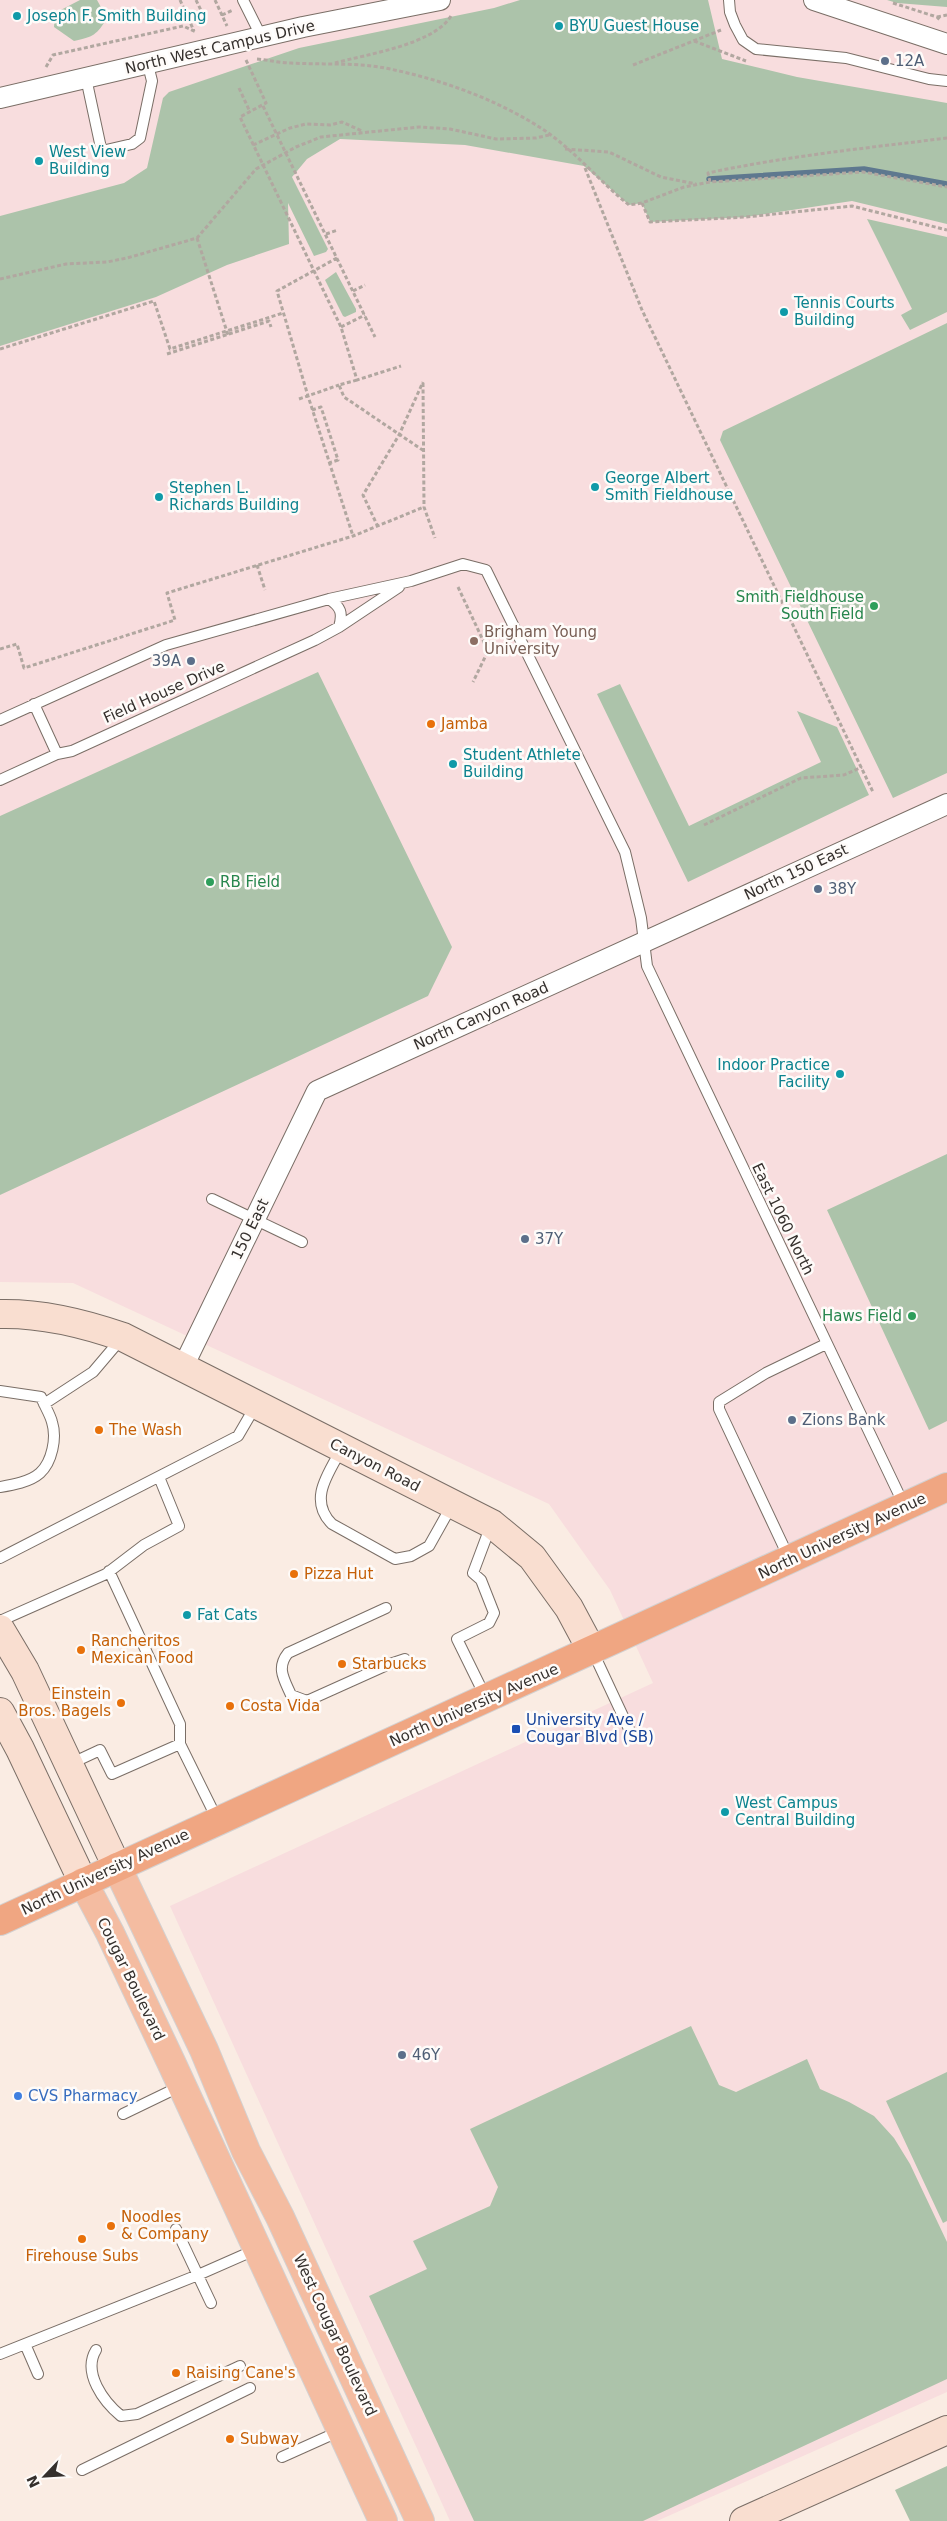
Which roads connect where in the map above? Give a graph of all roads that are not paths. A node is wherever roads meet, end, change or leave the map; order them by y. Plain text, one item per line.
1 (243, 0) edge
2 (730, 0) edge
3 (814, 0) edge
4 (447, 6) edge
5 (262, 38) junction
6 (947, 44) edge
7 (148, 65) junction
8 (86, 78) junction
9 (947, 81) edge
10 (0, 98) edge
11 (411, 581) junction
12 (329, 599) junction
13 (339, 627) junction
14 (34, 704) junction
15 (0, 720) edge
16 (57, 754) junction
17 (0, 780) edge
18 (947, 804) edge
19 (645, 940) junction
20 (317, 1091) joint
21 (212, 1199) dead end
22 (255, 1219) junction
23 (302, 1242) dead end
24 (0, 1314) edge
25 (123, 1337) junction
26 (826, 1344) junction
27 (183, 1368) junction
28 (0, 1391) edge
29 (44, 1404) junction
30 (257, 1405) junction
31 (342, 1448) junction
32 (159, 1477) junction
33 (0, 1487) edge
34 (947, 1488) edge
35 (453, 1504) junction
36 (905, 1507) junction
37 (492, 1524) junction
38 (0, 1558) edge
39 (790, 1560) junction
40 (109, 1571) junction
41 (386, 1608) dead end
42 (0, 1621) edge
43 (0, 1629) edge
44 (592, 1651) junction
45 (405, 1659) dead end
46 (486, 1699) junction
47 (0, 1712) edge
48 (629, 1729) dead end
49 (180, 1744) junction
50 (69, 1764) junction
51 (218, 1821) junction
52 (117, 1867) junction
53 (83, 1882) junction
54 (0, 1921) edge
55 (182, 2086) junction
56 (123, 2114) dead end
57 (176, 2229) dead end
58 (258, 2248) junction
59 (198, 2275) junction
60 (211, 2303) dead end
61 (25, 2344) junction
62 (96, 2350) dead end
63 (0, 2354) edge
64 (240, 2366) dead end
65 (38, 2374) dead end
66 (250, 2388) dead end
67 (341, 2430) junction
68 (947, 2430) edge
69 (282, 2457) dead end
70 (82, 2470) dead end
71 (383, 2521) edge
72 (420, 2521) edge
73 (744, 2521) edge

1 - 5 lane
2 - 9 lane
3 - 6 street
4 - 5 street, North West Campus Drive
5 - 7 street, North West Campus Drive
7 - 8 street, North West Campus Drive
7 - 8 lane
8 - 10 street, North West Campus Drive
11 - 12 lane, Field House Drive
11 - 13 lane, Field House Drive
11 - 19 lane, Field House Drive
12 - 13 lane
12 - 14 lane, Field House Drive
13 - 16 lane, Field House Drive
14 - 15 lane, Field House Drive
14 - 16 lane
16 - 17 lane, Field House Drive
18 - 19 street, North 150 East
19 - 20 street, North Canyon Road
19 - 26 lane, East 1060 North
20 - 22 street, 150 East
21 - 22 lane
22 - 23 lane
22 - 27 street, 150 East
24 - 25 main road, Canyon Road
25 - 27 main road, Canyon Road
25 - 29 lane
26 - 36 lane, East 1060 North
26 - 39 lane
27 - 30 main road, Canyon Road
28 - 29 lane
29 - 33 lane
30 - 31 main road, Canyon Road
30 - 32 lane
31 - 35 main road, Canyon Road
31 - 35 lane
32 - 38 lane
32 - 40 lane
34 - 36 highway, North University Avenue
35 - 37 main road, Canyon Road
36 - 39 highway, North University Avenue
37 - 44 main road, Canyon Road
37 - 46 lane
39 - 44 highway, North University Avenue
40 - 42 lane
40 - 49 lane
41 - 45 lane
43 - 50 main road
44 - 46 highway, North University Avenue
44 - 48 lane, Canyon Road
46 - 51 highway, North University Avenue
47 - 53 main road, Cougar Boulevard
49 - 50 lane
49 - 51 lane
50 - 52 main road
51 - 52 highway, North University Avenue
52 - 53 highway, North University Avenue
52 - 72 main road, West Cougar Boulevard
53 - 54 highway, North University Avenue
53 - 55 main road, Cougar Boulevard
55 - 56 lane
55 - 58 main road, Cougar Boulevard
57 - 59 lane
58 - 59 lane
58 - 67 main road
59 - 60 lane
59 - 61 lane
61 - 63 lane
61 - 65 lane
62 - 64 lane
66 - 70 lane
67 - 69 lane
67 - 71 main road
68 - 73 main road

